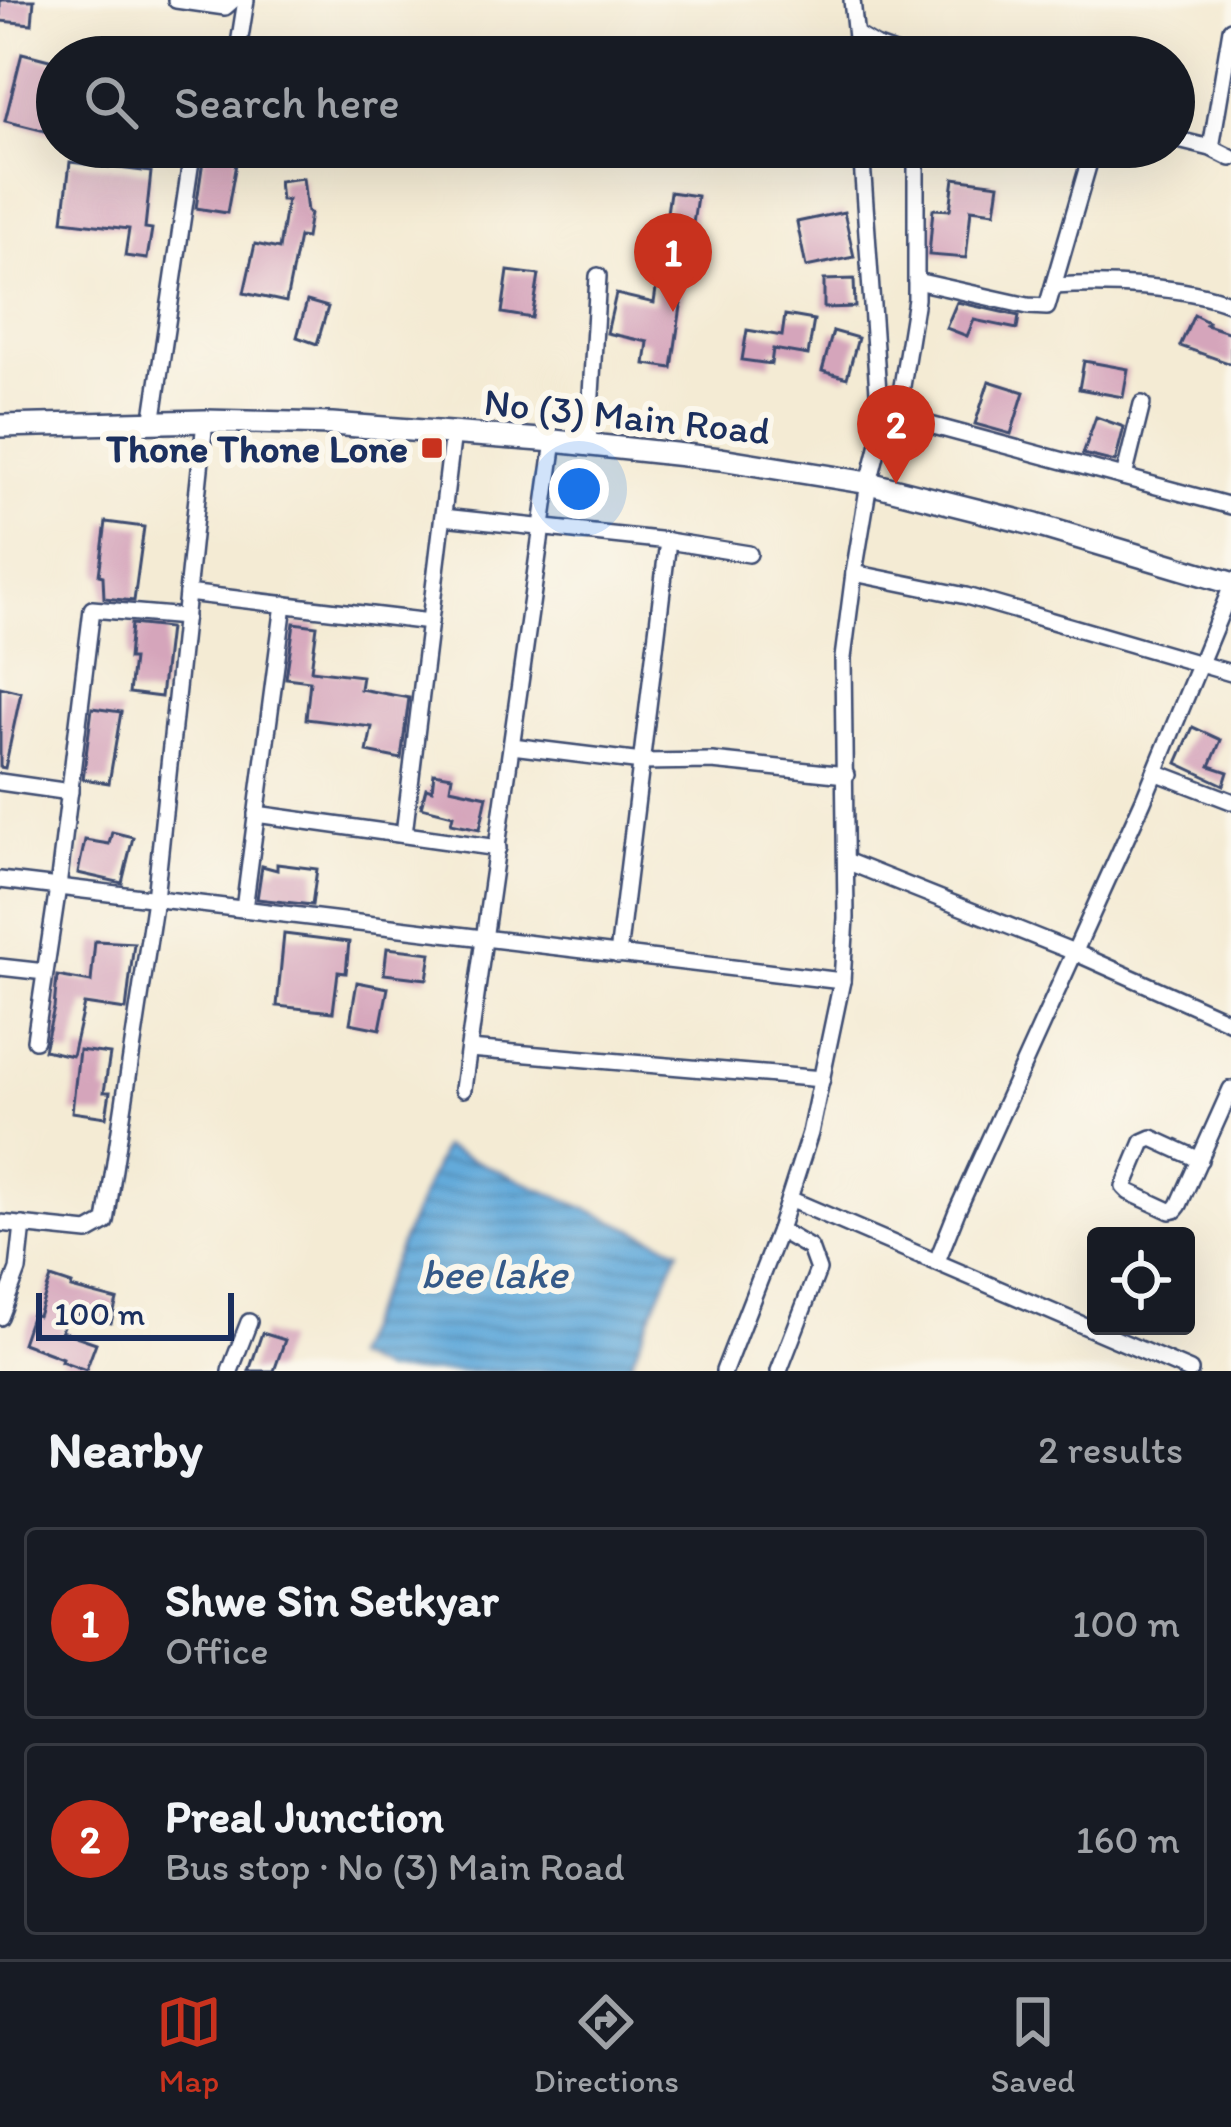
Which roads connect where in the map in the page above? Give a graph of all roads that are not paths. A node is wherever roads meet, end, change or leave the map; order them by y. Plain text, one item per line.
1 (176, 0) edge
2 (232, 0) edge
3 (246, 0) edge
4 (852, 0) edge
5 (1231, 29) edge
6 (857, 34) joint
7 (240, 36) edge
8 (860, 36) edge
9 (1195, 144) edge
10 (1211, 148) junction
11 (1231, 158) edge
12 (190, 168) edge
13 (862, 168) edge
14 (916, 168) edge
15 (1085, 168) edge
16 (598, 276) dead end
17 (916, 281) junction
18 (1054, 286) junction
19 (1231, 304) edge
20 (1142, 404) dead end
21 (893, 415) junction
22 (205, 421) junction
23 (152, 424) junction
24 (0, 426) edge
25 (453, 432) junction
26 (881, 435) junction
27 (554, 441) junction
28 (588, 445) junction
29 (1124, 477) junction
30 (869, 483) junction
31 (1231, 506) edge
32 (443, 517) junction
33 (542, 529) junction
34 (668, 541) junction
35 (749, 554) dead end
36 (854, 573) junction
37 (1231, 585) edge
38 (188, 593) junction
39 (284, 604) junction
40 (185, 617) junction
41 (430, 622) junction
42 (1200, 664) junction
43 (1231, 673) edge
44 (512, 746) junction
45 (642, 762) junction
46 (1155, 772) junction
47 (846, 775) junction
48 (0, 782) edge
49 (70, 792) junction
50 (1231, 801) edge
51 (256, 814) junction
52 (404, 834) junction
53 (498, 848) junction
54 (846, 861) junction
55 (0, 880) edge
56 (58, 887) junction
57 (154, 898) junction
58 (244, 909) junction
59 (486, 939) junction
60 (1073, 952) junction
61 (618, 955) junction
62 (0, 967) edge
63 (45, 972) junction
64 (842, 981) junction
65 (1231, 1022) edge
66 (35, 1040) dead end
67 (469, 1048) junction
68 (822, 1079) junction
69 (1231, 1089) edge
70 (463, 1090) dead end
71 (1199, 1160) junction
72 (789, 1199) junction
73 (0, 1222) edge
74 (23, 1225) junction
75 (778, 1230) junction
76 (937, 1262) junction
77 (0, 1317) edge
78 (249, 1322) dead end
79 (230, 1371) edge
80 (724, 1371) edge
81 (779, 1371) edge
82 (1190, 1371) edge

1 - 2 street
3 - 7 street
4 - 6 street
5 - 10 street
6 - 8 street
9 - 10 street
10 - 11 street
12 - 23 street
13 - 26 street
14 - 17 street
15 - 18 street
16 - 28 street
17 - 18 street
17 - 21 street
18 - 19 street
20 - 29 street
21 - 26 street
21 - 29 street
22 - 23 main road, No (3) Main Road
22 - 25 main road, No (3) Main Road
22 - 38 street
23 - 24 main road, No (3) Main Road
25 - 27 main road, No (3) Main Road
25 - 32 street
26 - 30 street
27 - 28 main road, No (3) Main Road
27 - 33 street
28 - 30 main road, No (3) Main Road
29 - 31 street
30 - 36 street
30 - 37 main road, No (3) Main Road
32 - 33 street
32 - 41 street
33 - 34 street
33 - 44 street
34 - 35 street
34 - 45 street
36 - 42 street
36 - 47 street
37 - 42 street
38 - 39 street
38 - 40 street
39 - 41 street
39 - 51 street
40 - 49 street
40 - 57 street
41 - 52 street
42 - 43 street
42 - 46 street
44 - 45 street
44 - 53 street
45 - 47 street
45 - 61 street
46 - 50 street
46 - 60 street
47 - 54 street
48 - 49 street
49 - 56 street
51 - 52 street
51 - 58 street
52 - 53 street
53 - 59 street
54 - 60 street
54 - 64 street
55 - 56 street
56 - 57 street
56 - 63 street
57 - 58 street
57 - 74 street
58 - 59 street
59 - 61 street
59 - 67 street
60 - 65 street
60 - 76 street
61 - 64 street
62 - 63 street
63 - 66 street
64 - 68 street
67 - 68 street
67 - 70 street
68 - 72 street
69 - 71 street
71 - 71 street
72 - 75 street
72 - 76 street
73 - 74 street
74 - 77 street
75 - 80 street
75 - 81 street
76 - 82 street
78 - 79 street

